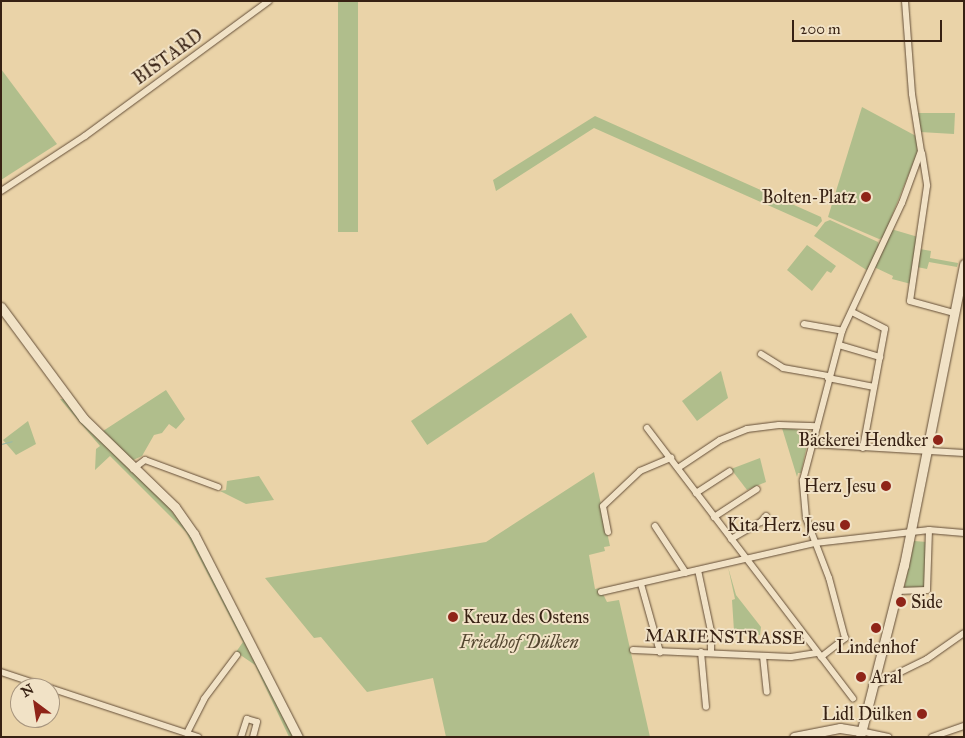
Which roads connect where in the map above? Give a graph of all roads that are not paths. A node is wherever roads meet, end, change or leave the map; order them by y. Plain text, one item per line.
1 (269, 1) edge
2 (905, 1) edge
3 (921, 151) junction
4 (1, 191) edge
5 (964, 264) edge
6 (1, 306) edge
7 (852, 312) junction
8 (954, 313) junction
9 (804, 324) dead end
10 (842, 331) junction
11 (839, 345) junction
12 (761, 354) dead end
13 (880, 357) junction
14 (829, 377) junction
15 (874, 387) junction
16 (817, 426) junction
17 (648, 428) dead end
18 (812, 444) junction
19 (863, 448) junction
20 (925, 450) junction
21 (964, 453) edge
22 (670, 458) junction
23 (678, 468) junction
24 (133, 469) junction
25 (730, 471) dead end
26 (218, 487) dead end
27 (758, 489) dead end
28 (696, 493) junction
29 (766, 516) dead end
30 (714, 518) junction
31 (655, 526) dead end
32 (929, 530) junction
33 (608, 532) dead end
34 (910, 532) junction
35 (964, 533) edge
36 (730, 538) junction
37 (815, 543) junction
38 (747, 560) junction
39 (698, 570) junction
40 (686, 573) junction
41 (641, 584) junction
42 (897, 591) junction
43 (601, 592) dead end
44 (964, 634) edge
45 (633, 650) dead end
46 (660, 652) junction
47 (701, 652) junction
48 (711, 653) junction
49 (237, 655) dead end
50 (819, 655) junction
51 (762, 656) junction
52 (1, 672) edge
53 (19, 678) edge
54 (870, 686) junction
55 (60, 692) edge
56 (767, 692) dead end
57 (853, 698) dead end
58 (706, 707) dead end
59 (964, 726) edge
60 (187, 733) junction
61 (860, 734) edge
62 (198, 737) edge
63 (241, 737) edge
64 (253, 737) edge
65 (298, 737) edge
66 (794, 737) edge
67 (888, 737) edge
68 (932, 737) edge

1 - 4 street, BISTARD
2 - 3 street
3 - 7 street
3 - 8 street
5 - 8 street
6 - 24 street
7 - 10 street
7 - 13 street
8 - 20 street
9 - 10 street
10 - 11 street
11 - 13 street
11 - 14 street
12 - 14 street
13 - 15 street
14 - 15 street
14 - 16 street
15 - 19 street
16 - 18 street
16 - 23 street
17 - 22 street
18 - 19 street
18 - 37 street
19 - 20 street
20 - 21 street
20 - 34 street
22 - 23 street
22 - 33 street
23 - 28 street
24 - 26 street
24 - 65 street
25 - 28 street
27 - 30 street
28 - 30 street
29 - 36 street
30 - 36 street
31 - 40 street
32 - 34 street
32 - 35 street
32 - 42 street
34 - 37 street
34 - 42 street
36 - 38 street
37 - 38 street
37 - 50 street
38 - 39 street
38 - 50 street
39 - 40 street
39 - 48 street
40 - 41 street
41 - 43 street
41 - 46 street
42 - 54 street
44 - 54 street
45 - 46 street, MARIENSTRASSE
46 - 47 street, MARIENSTRASSE
47 - 48 street, MARIENSTRASSE
47 - 58 street
48 - 51 street, MARIENSTRASSE
49 - 60 street
50 - 51 street, MARIENSTRASSE
50 - 57 street
51 - 56 street
52 - 53 street
54 - 61 street
55 - 60 street
59 - 68 street
60 - 62 street
61 - 66 street
61 - 67 street
63 - 64 street

